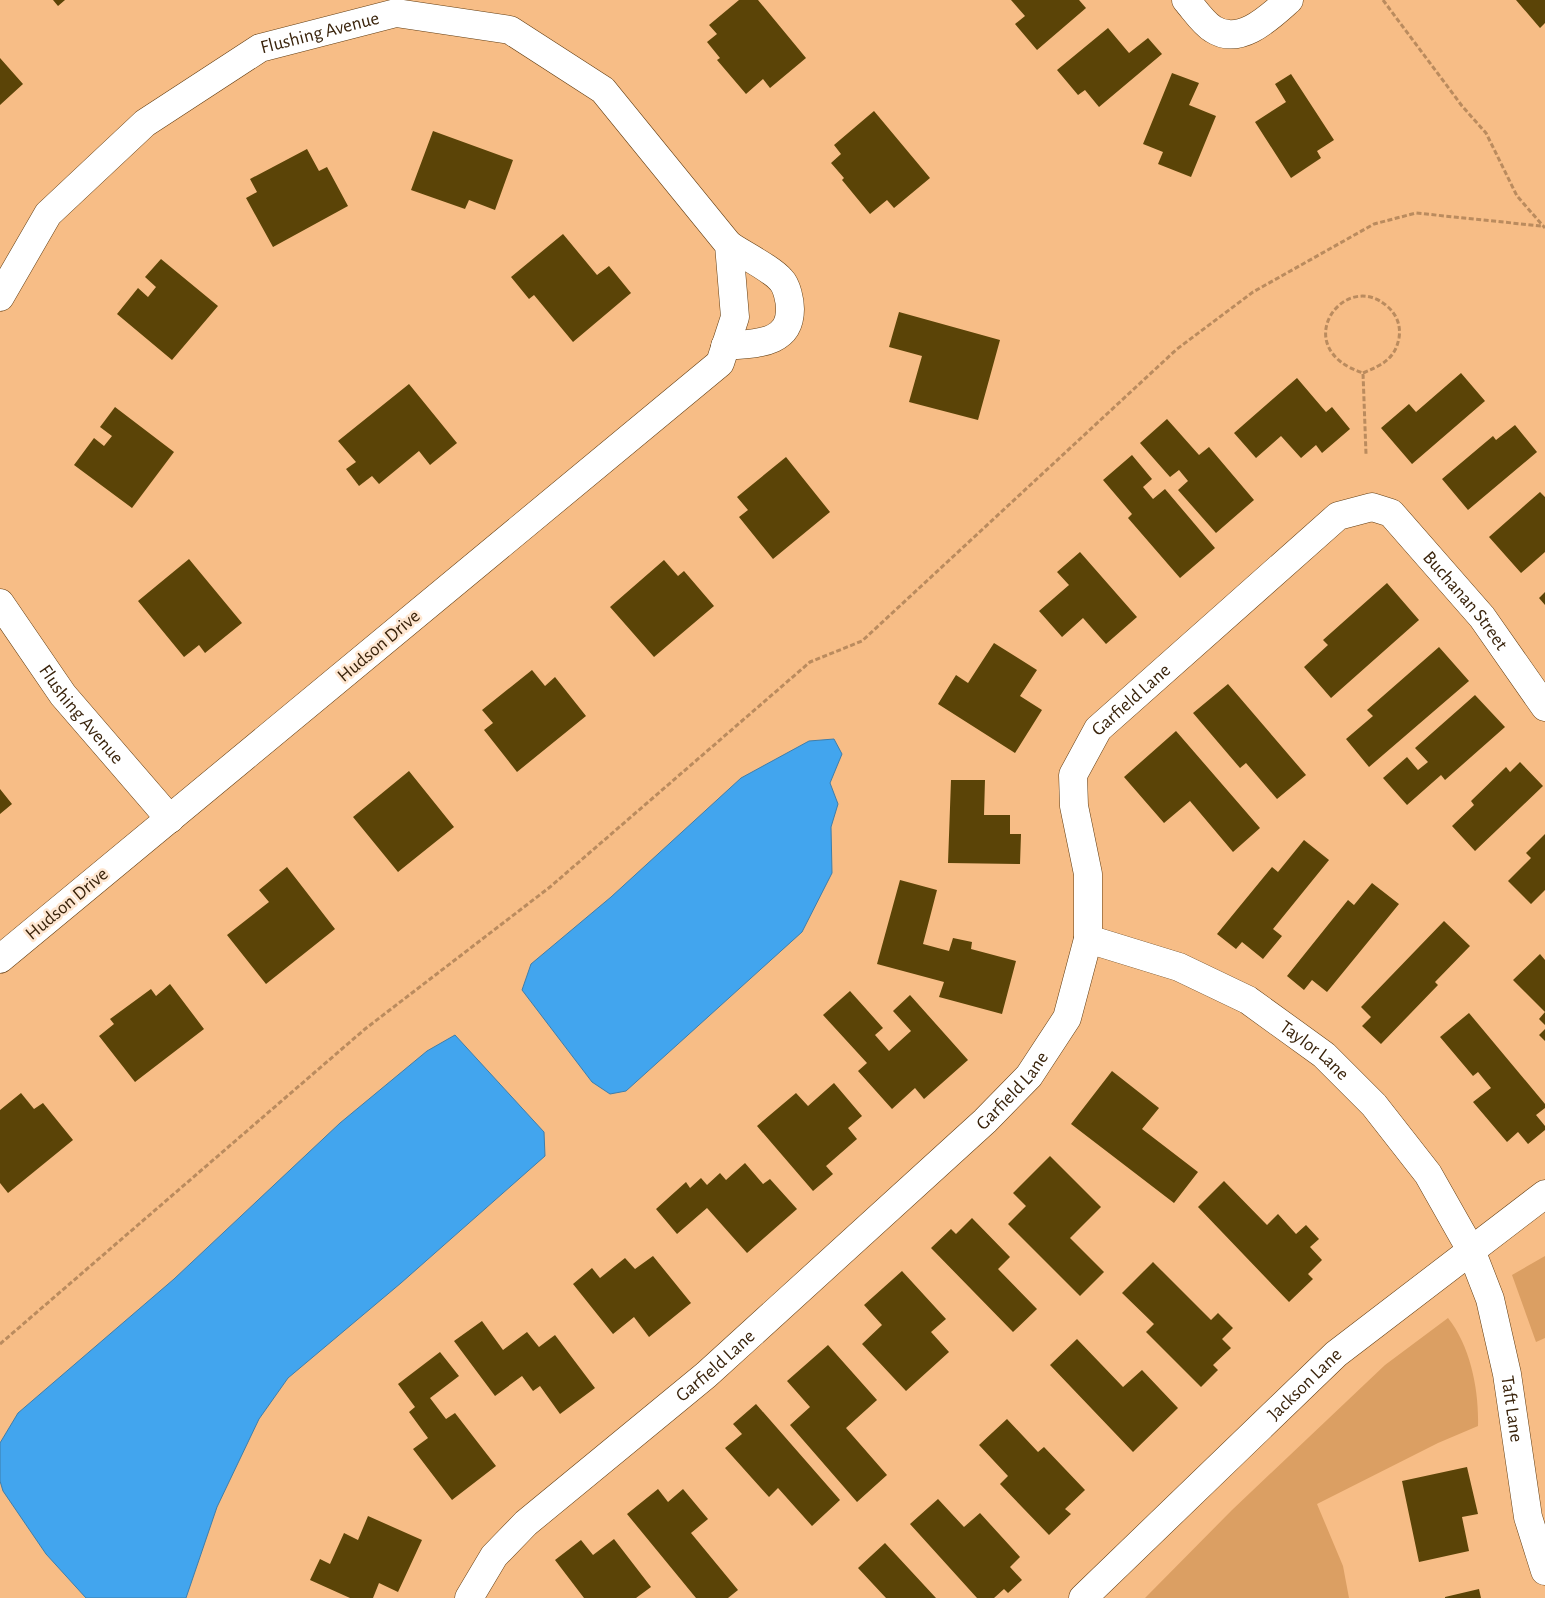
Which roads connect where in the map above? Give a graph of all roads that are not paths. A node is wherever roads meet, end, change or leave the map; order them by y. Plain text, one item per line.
1 (1186, 0) edge
2 (1289, 0) edge
3 (729, 245) junction
4 (0, 297) edge
5 (725, 346) junction
6 (1372, 507) joint
7 (0, 603) edge
8 (1545, 707) edge
9 (170, 819) junction
10 (1088, 939) junction
11 (0, 959) edge
12 (1545, 1194) edge
13 (1471, 1250) junction
14 (1545, 1571) edge
15 (469, 1598) edge
16 (1083, 1598) edge

1 - 2 street
3 - 4 street, Flushing Avenue
3 - 5 street, Hudson Drive
3 - 5 street, Flushing Avenue
5 - 9 street, Hudson Drive
6 - 8 street, Buchanan Street
6 - 10 street, Garfield Lane
7 - 9 street, Flushing Avenue
9 - 11 street, Hudson Drive
10 - 13 street, Taylor Lane
10 - 15 street, Garfield Lane
12 - 13 street, Jackson Lane
13 - 14 street, Taft Lane
13 - 16 street, Jackson Lane

